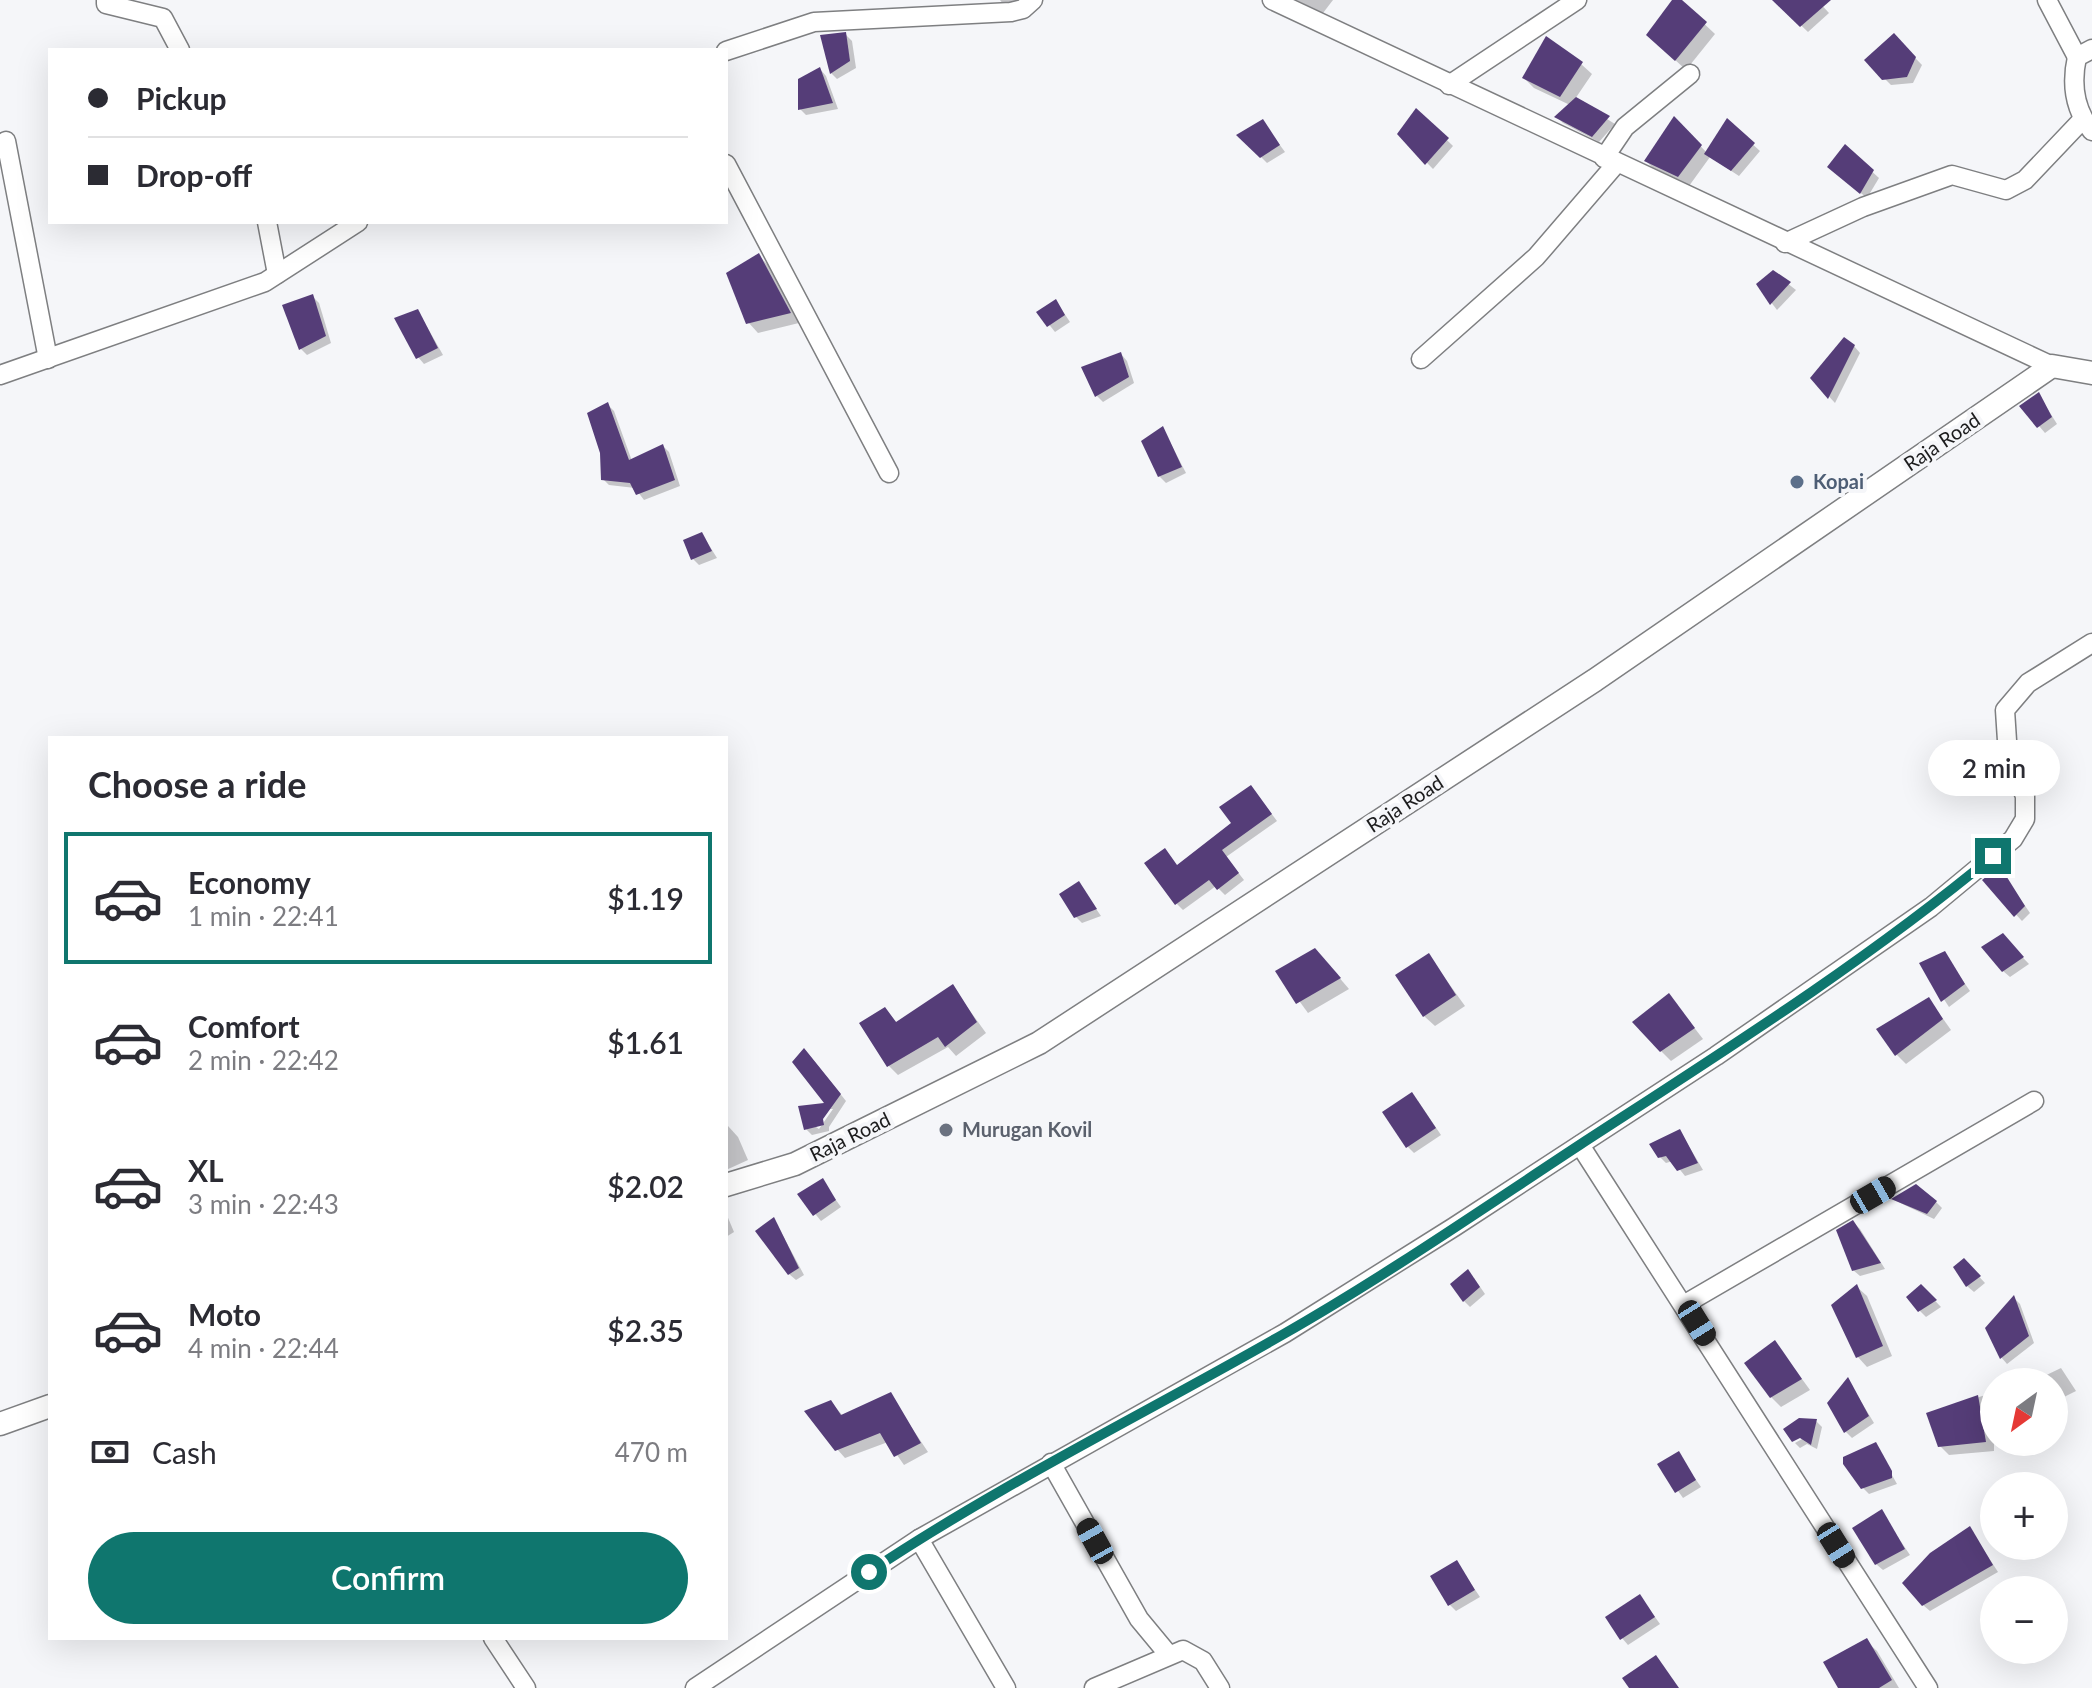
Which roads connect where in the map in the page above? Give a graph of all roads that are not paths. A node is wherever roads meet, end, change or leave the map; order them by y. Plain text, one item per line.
1 (106, 0) edge
2 (1033, 0) edge
3 (1272, 0) edge
4 (1577, 0) edge
5 (2047, 0) edge
6 (179, 48) edge
7 (728, 50) edge
8 (2084, 53) edge
9 (1690, 74) dead end
10 (1449, 85) junction
11 (2087, 125) edge
12 (6, 141) dead end
13 (1610, 161) junction
14 (728, 168) edge
15 (267, 224) edge
16 (355, 224) edge
17 (1785, 243) junction
18 (277, 274) junction
19 (48, 359) junction
20 (1421, 359) dead end
21 (2052, 366) junction
22 (2092, 373) edge
23 (0, 375) edge
24 (889, 473) dead end
25 (2092, 643) edge
26 (2034, 1101) dead end
27 (1580, 1145) junction
28 (728, 1184) edge
29 (1685, 1304) junction
30 (48, 1407) edge
31 (0, 1424) edge
32 (1051, 1463) junction
33 (919, 1539) junction
34 (494, 1640) edge
35 (1168, 1654) junction
36 (526, 1688) edge
37 (695, 1688) edge
38 (1006, 1688) edge
39 (1094, 1688) edge
40 (1220, 1688) edge
41 (1928, 1688) edge

1 - 6 street
2 - 7 street
3 - 10 street
4 - 10 street
5 - 8 street
8 - 11 street
9 - 13 street
10 - 13 street
11 - 17 street
12 - 19 street
13 - 17 street
13 - 20 street
14 - 24 street
15 - 18 street
16 - 18 street
17 - 21 street
18 - 19 street
19 - 23 street
21 - 22 street
21 - 28 street, Raja Road
25 - 27 street
26 - 29 street
27 - 29 street
27 - 32 street
29 - 41 street
30 - 31 street
32 - 33 street
32 - 35 street
33 - 37 street
33 - 38 street
34 - 36 street
35 - 39 street
35 - 40 street

